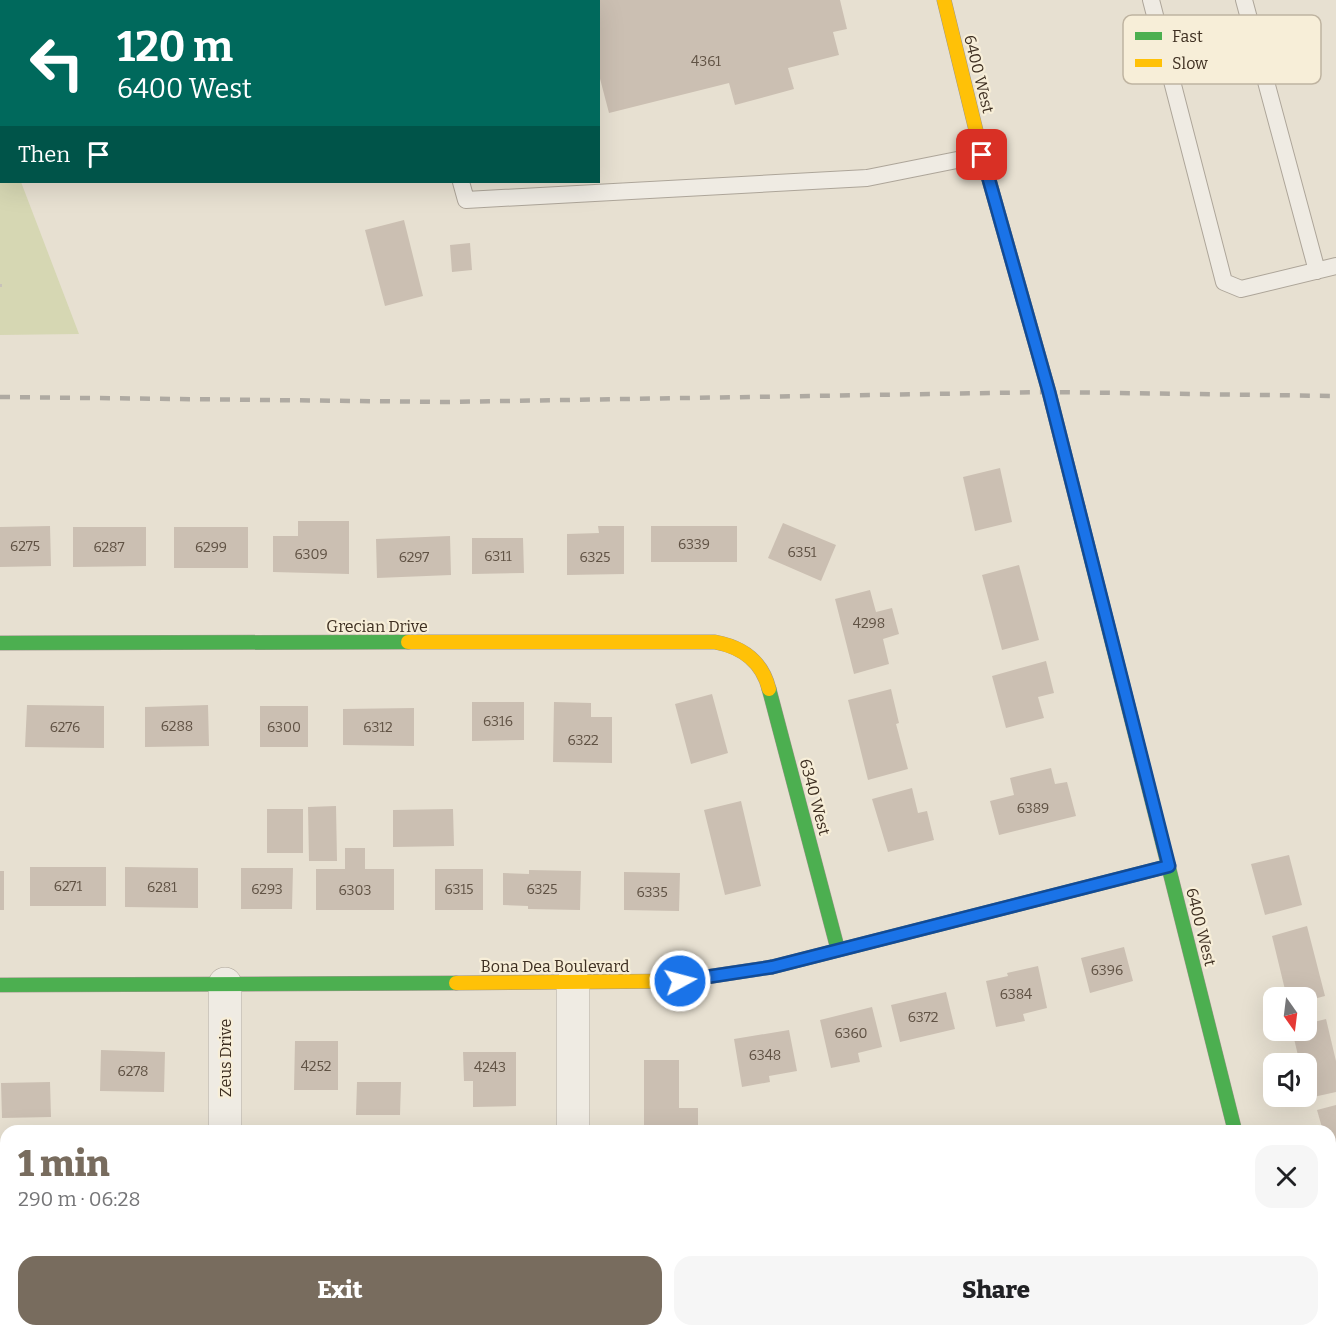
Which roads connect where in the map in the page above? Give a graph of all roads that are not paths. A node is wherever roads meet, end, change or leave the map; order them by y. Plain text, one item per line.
1 (944, 0) edge
2 (1151, 0) edge
3 (1244, 0) edge
4 (1155, 15) edge
5 (1248, 15) edge
6 (1173, 84) edge
7 (1267, 84) edge
8 (982, 155) junction
9 (461, 183) edge
10 (524, 189) edge
11 (1336, 266) edge
12 (1317, 271) junction
13 (0, 643) edge
14 (752, 656) joint
15 (1169, 866) junction
16 (837, 950) junction
17 (573, 983) junction
18 (225, 984) junction
19 (0, 985) edge
20 (225, 1125) edge
21 (573, 1125) edge
22 (1234, 1125) edge

1 - 8 street, 6400 West
2 - 4 lane
3 - 5 lane
6 - 12 lane
7 - 12 lane
8 - 10 lane
8 - 15 street, 6400 West
9 - 10 lane
11 - 12 lane
13 - 14 street, Grecian Drive
14 - 16 street, 6340 West
15 - 16 street, Bona Dea Boulevard
15 - 22 street, 6400 West
16 - 17 street, Bona Dea Boulevard
17 - 18 street, Bona Dea Boulevard
17 - 21 street
18 - 19 street, Bona Dea Boulevard
18 - 20 street, Zeus Drive

